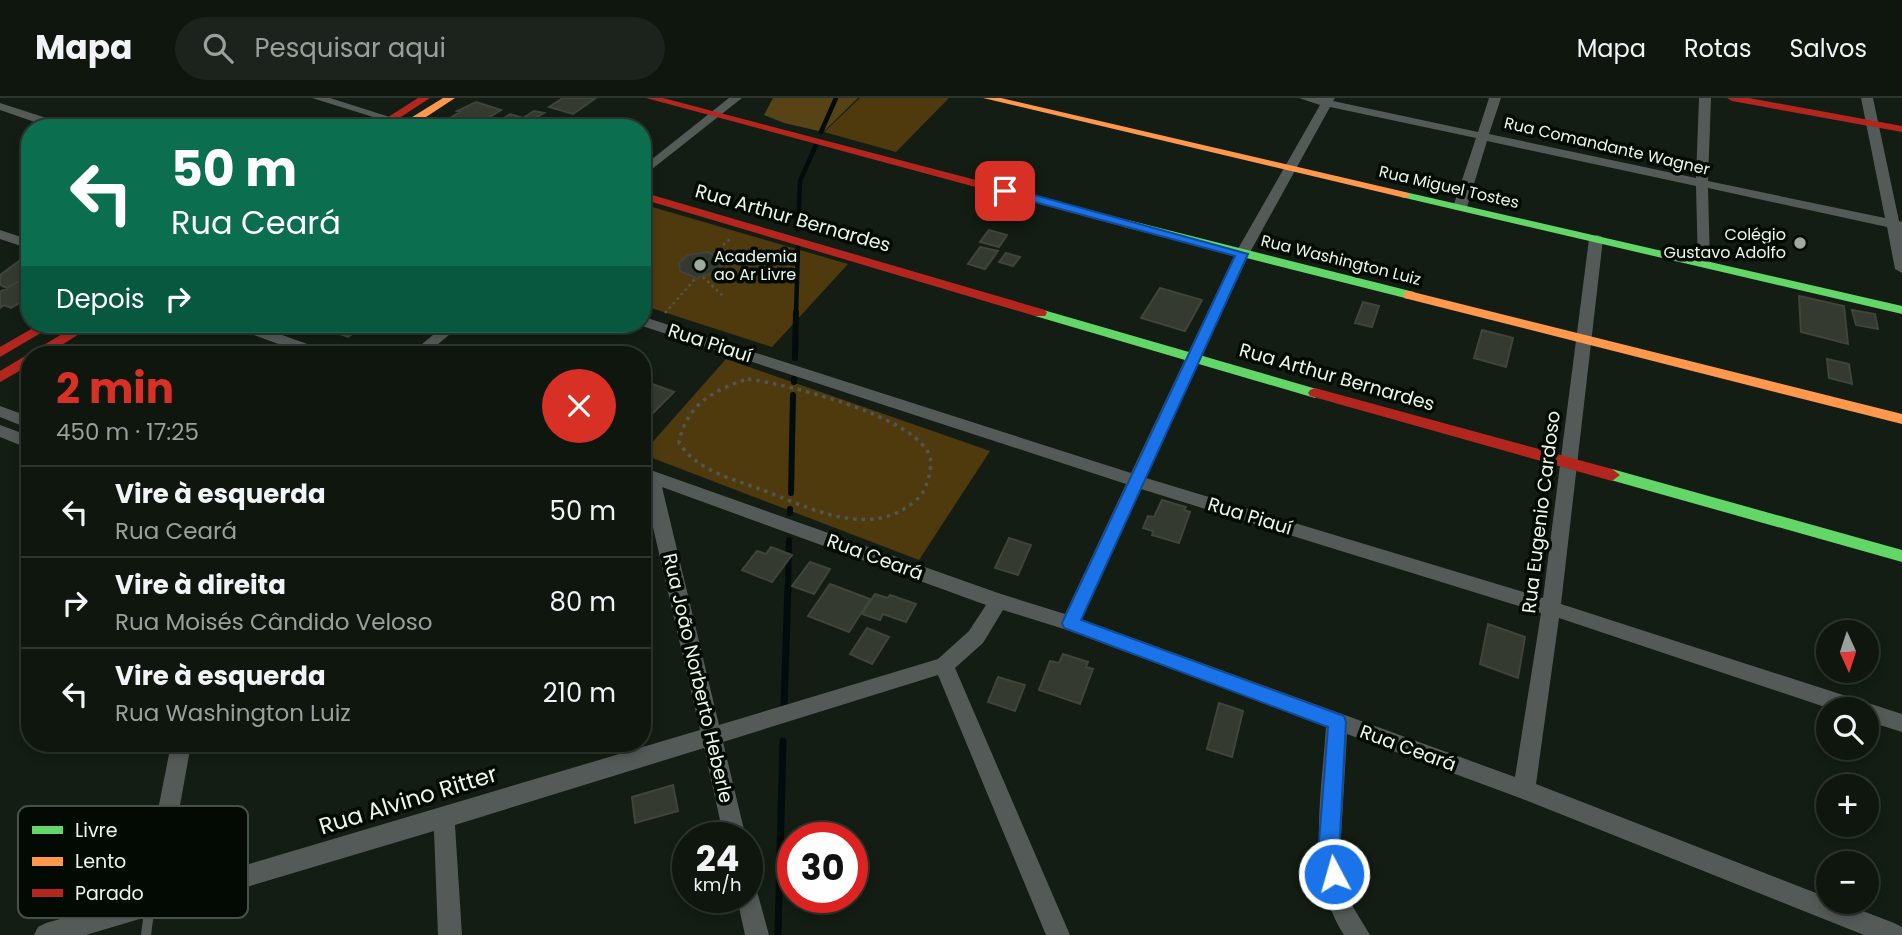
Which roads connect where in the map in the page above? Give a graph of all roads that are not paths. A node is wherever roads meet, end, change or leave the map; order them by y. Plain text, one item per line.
1 (318, 98) edge
2 (425, 98) edge
3 (450, 98) edge
4 (651, 98) edge
5 (736, 98) edge
6 (988, 98) edge
7 (1304, 98) edge
8 (1494, 98) edge
9 (1705, 98) edge
10 (1732, 98) edge
11 (1867, 98) edge
12 (1328, 100) edge
13 (1023, 102) edge
14 (0, 106) edge
15 (716, 114) junction
16 (38, 119) edge
17 (386, 119) edge
18 (410, 119) edge
19 (416, 119) edge
20 (1872, 124) junction
21 (1902, 129) edge
22 (1483, 135) junction
23 (651, 166) edge
24 (1290, 170) junction
25 (1702, 184) junction
26 (651, 198) edge
27 (1460, 207) junction
28 (1897, 225) edge
29 (0, 234) edge
30 (1596, 239) junction
31 (21, 242) edge
32 (1242, 254) junction
33 (1703, 263) junction
34 (1902, 269) edge
35 (1902, 310) edge
36 (651, 324) edge
37 (33, 333) edge
38 (73, 333) edge
39 (262, 333) edge
40 (444, 333) edge
41 (1583, 337) junction
42 (51, 346) edge
43 (297, 346) edge
44 (427, 346) edge
45 (0, 353) edge
46 (1194, 359) junction
47 (21, 364) edge
48 (0, 377) edge
49 (0, 411) edge
50 (1902, 419) edge
51 (21, 420) edge
52 (0, 431) edge
53 (21, 439) edge
54 (1567, 464) junction
55 (651, 476) edge
56 (1135, 481) junction
57 (651, 491) edge
58 (1902, 556) edge
59 (999, 601) junction
60 (1551, 608) junction
61 (1070, 623) junction
62 (944, 665) junction
63 (1822, 697) edge
64 (1879, 716) edge
65 (1337, 722) junction
66 (1902, 723) edge
67 (712, 735) junction
68 (179, 752) edge
69 (1524, 790) junction
70 (169, 806) edge
71 (444, 818) junction
72 (731, 822) edge
73 (248, 875) edge
74 (752, 913) edge
75 (102, 918) edge
76 (46, 935) edge
77 (450, 935) edge
78 (757, 935) edge
79 (1058, 935) edge
80 (1358, 935) edge
81 (1894, 935) edge

1 - 17 street
2 - 18 street
3 - 19 street
4 - 15 street, Rua Washington Luiz
5 - 15 street
6 - 13 street, Rua Miguel Tostes
7 - 12 street, Rua Comandante Wagner
8 - 22 street
9 - 25 street
10 - 20 street
11 - 20 street
12 - 22 street, Rua Comandante Wagner
12 - 24 street
13 - 24 street, Rua Miguel Tostes
14 - 16 street
15 - 23 street
15 - 32 street, Rua Washington Luiz
20 - 21 street
20 - 28 street
22 - 25 street, Rua Comandante Wagner
22 - 27 street
24 - 27 street, Rua Miguel Tostes
24 - 32 street
25 - 28 street, Rua Comandante Wagner
25 - 33 street
26 - 46 street, Rua Arthur Bernardes
27 - 30 street, Rua Miguel Tostes
28 - 34 street
29 - 31 street
30 - 33 street, Rua Miguel Tostes
30 - 41 street, Rua Eugenio Cardoso
32 - 41 street, Rua Washington Luiz
32 - 46 street
33 - 35 street, Rua Miguel Tostes
36 - 56 street, Rua Piauí
37 - 45 street
38 - 42 street
39 - 43 street
40 - 44 street
41 - 50 street, Rua Washington Luiz
41 - 54 street, Rua Eugenio Cardoso
46 - 54 street, Rua Arthur Bernardes
46 - 56 street
47 - 48 street
49 - 51 street
52 - 53 street
54 - 58 street, Rua Arthur Bernardes
54 - 60 street, Rua Eugenio Cardoso
55 - 59 street, Rua Ceará
56 - 60 street, Rua Piauí
56 - 61 street
57 - 67 street, Rua João Norberto Heberle
59 - 61 street, Rua Ceará
59 - 62 street, Rua Alvino Ritter
60 - 63 street, Rua Piauí
60 - 69 street, Rua Eugenio Cardoso
61 - 65 street, Rua Ceará
62 - 67 street, Rua Alvino Ritter
62 - 79 street
64 - 66 street
65 - 69 street, Rua Ceará
65 - 80 street
67 - 71 street, Rua Alvino Ritter
67 - 72 street, Rua João Norberto Heberle
68 - 70 street
69 - 81 street, Rua Ceará
71 - 73 street, Rua Alvino Ritter
71 - 77 street
74 - 78 street
75 - 76 street, Rua Alvino Ritter

